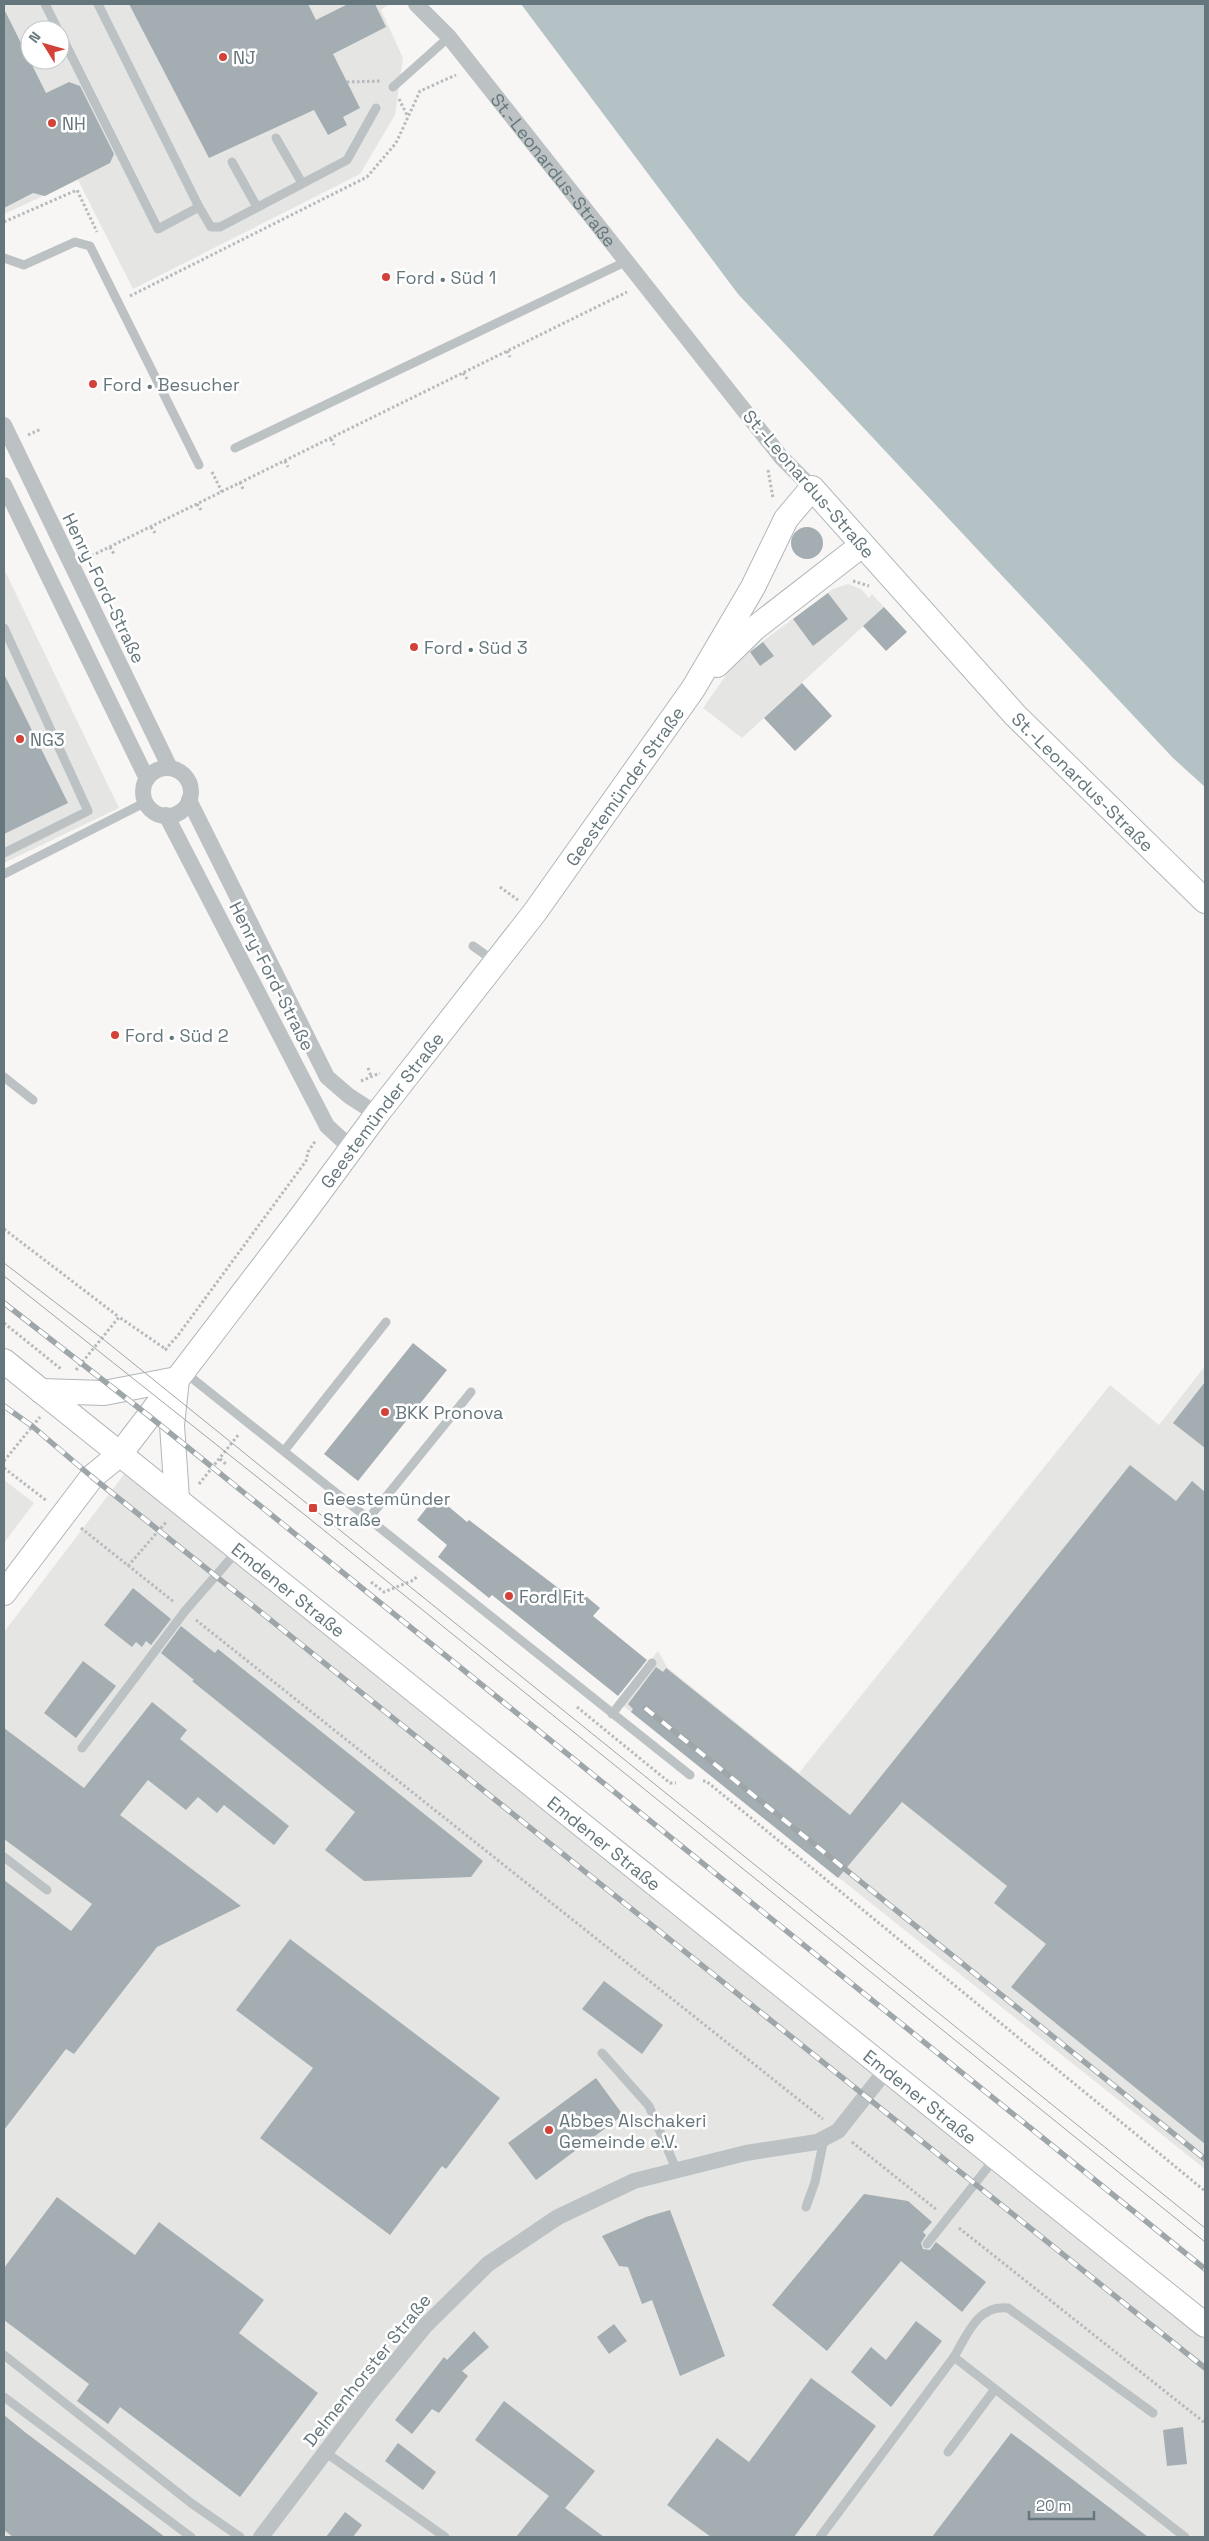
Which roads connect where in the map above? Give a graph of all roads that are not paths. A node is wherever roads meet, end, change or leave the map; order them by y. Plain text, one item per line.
1 (45, 4) edge
2 (98, 4) edge
3 (416, 4) edge
4 (431, 4) edge
5 (53, 20) edge
6 (448, 37) junction
7 (70, 54) edge
8 (393, 87) dead end
9 (376, 108) dead end
10 (276, 138) dead end
11 (232, 162) dead end
12 (302, 183) junction
13 (199, 207) junction
14 (256, 207) junction
15 (4, 258) edge
16 (625, 262) junction
17 (4, 425) edge
18 (235, 448) dead end
19 (199, 465) dead end
20 (4, 485) edge
21 (812, 488) junction
22 (862, 545) junction
23 (4, 628) edge
24 (693, 689) junction
25 (170, 768) junction
26 (148, 779) junction
27 (189, 800) junction
28 (146, 802) junction
29 (166, 815) junction
30 (4, 853) edge
31 (4, 874) edge
32 (1205, 900) edge
33 (473, 946) dead end
34 (497, 963) junction
35 (4, 1077) edge
36 (33, 1100) dead end
37 (377, 1114) junction
38 (352, 1149) junction
39 (386, 1322) dead end
40 (4, 1361) edge
41 (180, 1375) junction
42 (41, 1391) junction
43 (470, 1392) dead end
44 (284, 1451) junction
45 (120, 1454) junction
46 (177, 1499) junction
47 (368, 1519) junction
48 (239, 1549) junction
49 (4, 1593) edge
50 (652, 1663) dead end
51 (612, 1714) junction
52 (82, 1748) dead end
53 (690, 1775) dead end
54 (4, 1857) edge
55 (47, 1890) dead end
56 (602, 2053) dead end
57 (888, 2069) junction
58 (831, 2135) junction
59 (996, 2157) junction
60 (677, 2170) junction
61 (806, 2207) dead end
62 (927, 2244) dead end
63 (1205, 2325) edge
64 (4, 2355) edge
65 (954, 2356) junction
66 (995, 2389) junction
67 (4, 2397) edge
68 (1153, 2413) dead end
69 (325, 2452) junction
70 (948, 2452) dead end
71 (191, 2537) edge
72 (240, 2537) edge
73 (261, 2537) edge
74 (445, 2537) edge
75 (820, 2537) edge
76 (1185, 2537) edge

1 - 5 lane
2 - 13 lane
3 - 6 street, St.-Leonardus-Straße
4 - 6 street, St.-Leonardus-Straße
6 - 8 lane
6 - 16 street, St.-Leonardus-Straße
7 - 13 lane
9 - 12 lane
10 - 12 lane
11 - 14 lane
12 - 14 lane
13 - 14 lane
15 - 19 lane
16 - 18 lane
16 - 21 street, St.-Leonardus-Straße
17 - 25 street, Henry-Ford-Straße
20 - 26 street
21 - 22 street, St.-Leonardus-Straße
21 - 24 street, Geestemünder Straße
22 - 24 street, Geestemünder Straße
22 - 32 street, St.-Leonardus-Straße
23 - 30 lane
24 - 34 street, Geestemünder Straße
25 - 26 street
25 - 27 street, Henry-Ford-Straße
26 - 28 street
27 - 29 street
27 - 37 street, Henry-Ford-Straße
28 - 29 street, Henry-Ford-Straße
28 - 31 lane
29 - 38 street, Henry-Ford-Straße
33 - 34 lane
34 - 37 street, Geestemünder Straße
35 - 36 lane
37 - 38 street, Geestemünder Straße
38 - 41 street, Geestemünder Straße
39 - 44 lane
40 - 42 street, Emdener Straße
41 - 42 street
41 - 44 lane
41 - 45 street, Geestemünder Straße
41 - 46 street
42 - 45 street, Emdener Straße
43 - 47 lane
44 - 47 lane
45 - 46 street, Emdener Straße
45 - 49 street, Geestemünder Straße
46 - 48 street, Emdener Straße
47 - 51 lane
48 - 52 lane
48 - 57 street, Emdener Straße
50 - 51 lane
51 - 53 lane
54 - 55 lane
56 - 60 lane
57 - 58 street
57 - 59 street, Emdener Straße
58 - 60 street, Delmenhorster Straße
58 - 61 lane
59 - 62 lane
59 - 63 street, Emdener Straße
60 - 69 street, Delmenhorster Straße
64 - 72 lane
65 - 66 lane
65 - 68 lane
65 - 75 lane
66 - 70 lane
66 - 76 lane
67 - 71 lane
69 - 73 street, Delmenhorster Straße
69 - 74 lane

